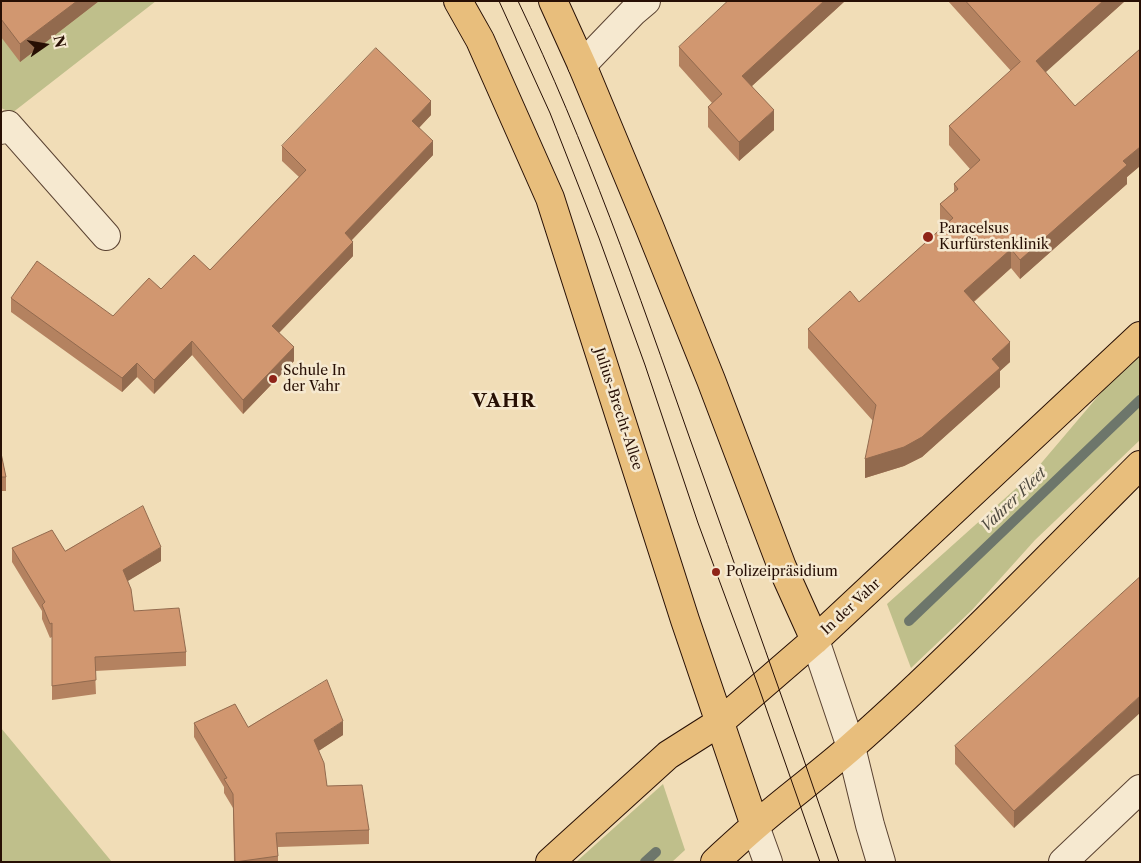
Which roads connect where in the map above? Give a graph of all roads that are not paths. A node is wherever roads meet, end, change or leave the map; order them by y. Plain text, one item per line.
1 (458, 1) edge
2 (553, 1) edge
3 (646, 1) edge
4 (582, 64) junction
5 (1, 130) edge
6 (106, 236) dead end
7 (1140, 336) edge
8 (1140, 465) edge
9 (815, 640) junction
10 (720, 722) junction
11 (851, 747) junction
12 (1140, 789) edge
13 (755, 826) junction
14 (550, 862) edge
15 (715, 862) edge
16 (768, 862) edge
17 (881, 862) edge
18 (1064, 862) edge

1 - 10 main road, Julius-Brecht-Allee
2 - 4 main road
3 - 4 street
4 - 9 main road
5 - 6 street
7 - 9 main road, In der Vahr
8 - 11 main road
9 - 10 main road, In der Vahr
9 - 11 street
10 - 13 main road, Julius-Brecht-Allee
10 - 14 main road, In der Vahr
11 - 13 main road
11 - 17 street
12 - 18 street
13 - 15 main road
13 - 16 street

